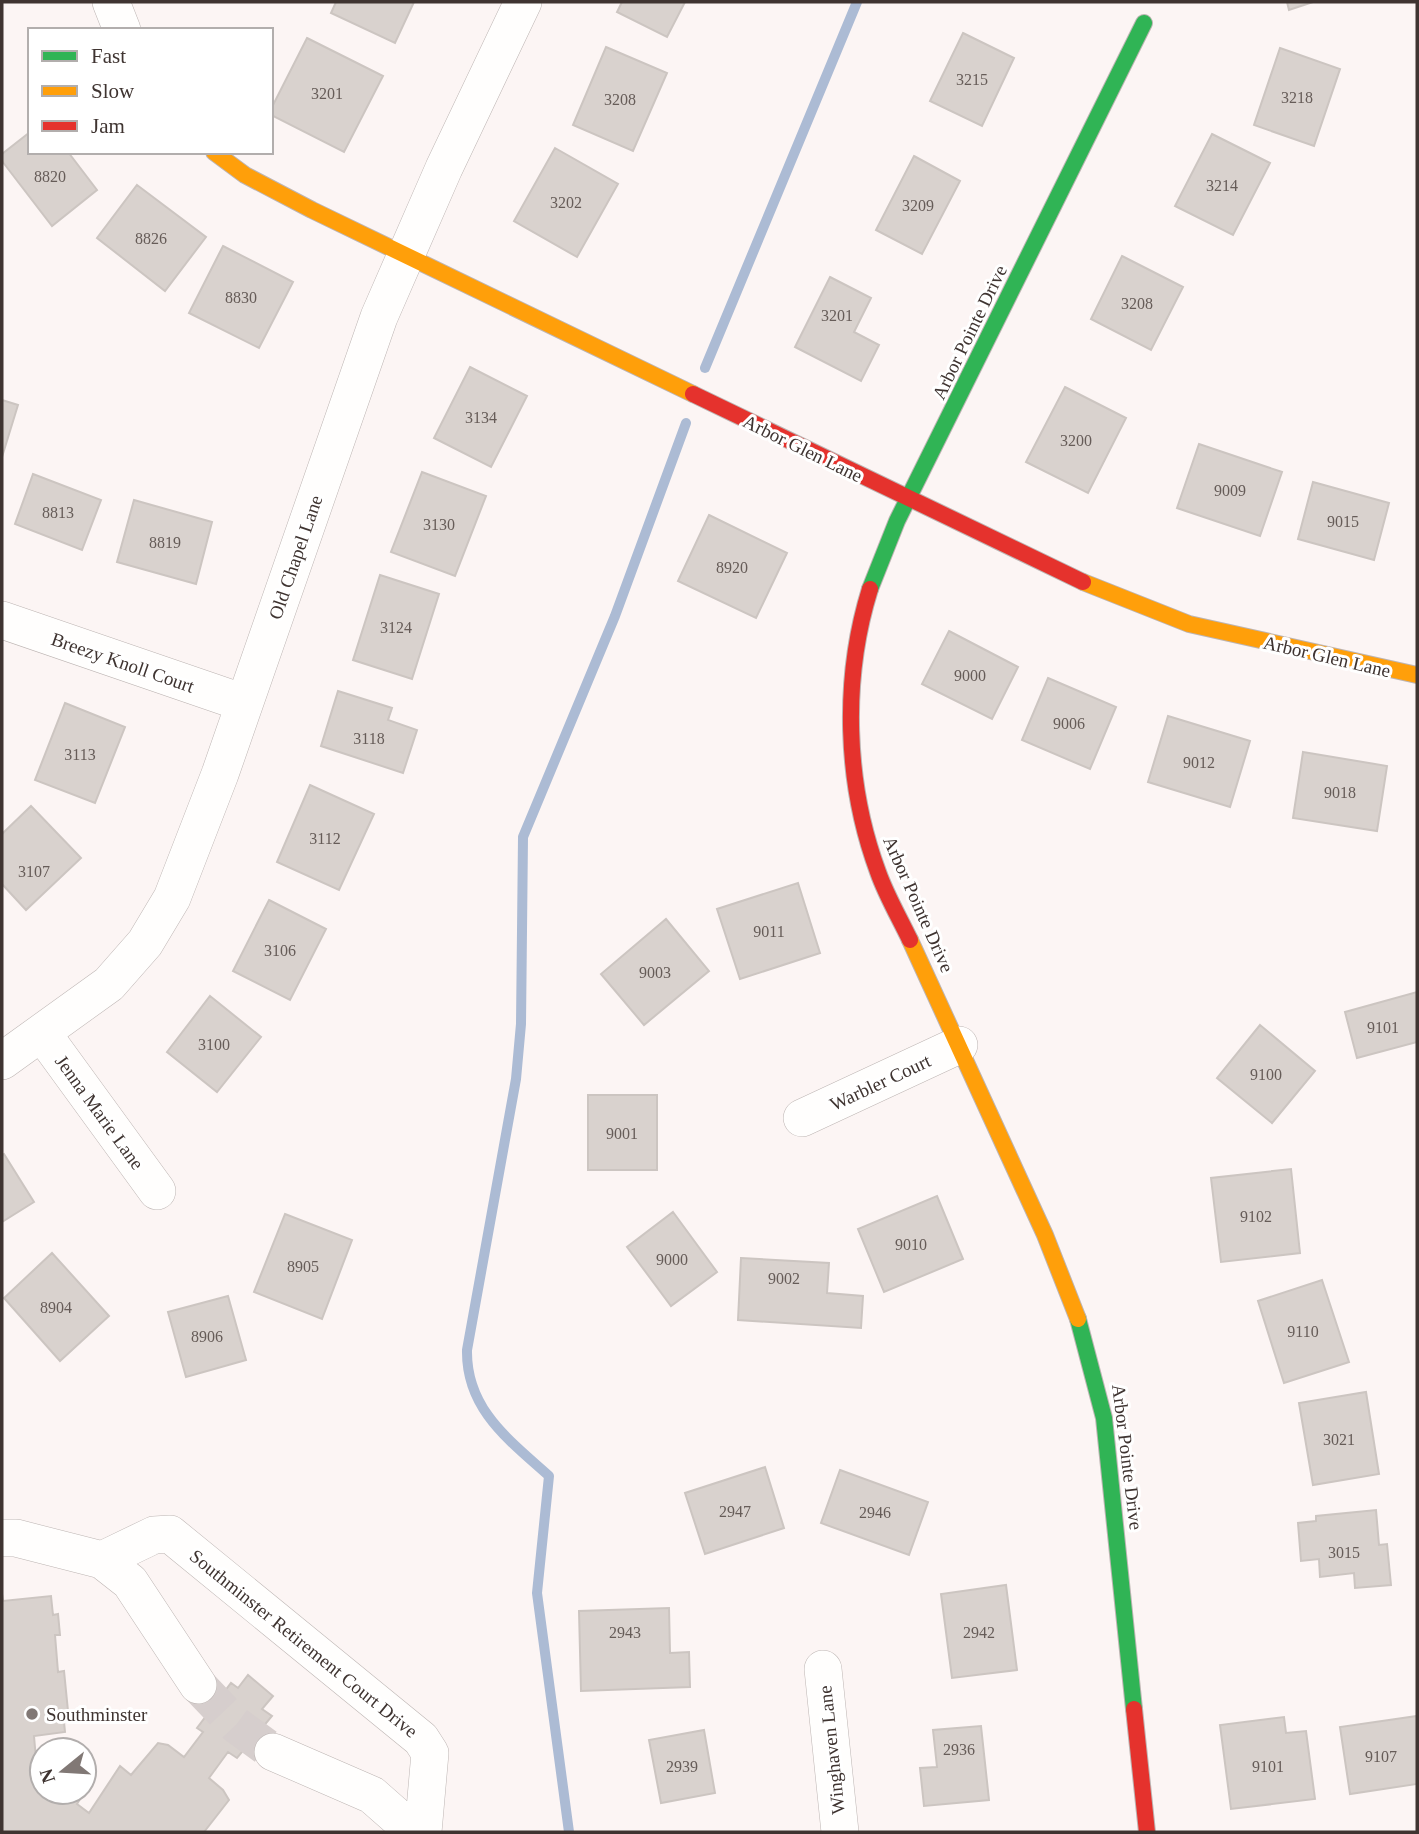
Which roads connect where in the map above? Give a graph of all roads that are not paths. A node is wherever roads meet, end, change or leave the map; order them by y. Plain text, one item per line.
1 (111, 2) edge
2 (523, 2) edge
3 (1144, 23) dead end
4 (121, 28) edge
5 (217, 154) edge
6 (406, 256) junction
7 (909, 499) junction
8 (2, 620) edge
9 (1417, 675) edge
10 (244, 703) junction
11 (42, 1033) junction
12 (959, 1045) junction
13 (2, 1061) edge
14 (802, 1118) dead end
15 (157, 1191) dead end
16 (2, 1538) edge
17 (102, 1560) junction
18 (822, 1669) dead end
19 (198, 1685) tunnel mouth
20 (273, 1752) tunnel mouth
21 (414, 1832) edge
22 (423, 1832) edge
23 (840, 1832) edge
24 (1146, 1832) edge

1 - 4 street
2 - 6 street, Old Chapel Lane
3 - 7 street, Arbor Pointe Drive
5 - 6 street, Arbor Glen Lane
6 - 7 street, Arbor Glen Lane
6 - 10 street, Old Chapel Lane
7 - 9 street, Arbor Glen Lane
7 - 12 street, Arbor Pointe Drive
8 - 10 street, Breezy Knoll Court
10 - 11 street, Old Chapel Lane
11 - 13 street, Old Chapel Lane
11 - 15 street, Jenna Marie Lane
12 - 14 street, Warbler Court
12 - 24 street, Arbor Pointe Drive
16 - 17 street
17 - 19 street
17 - 22 street, Southminster Retirement Court Drive
18 - 23 street, Winghaven Lane
20 - 21 street

